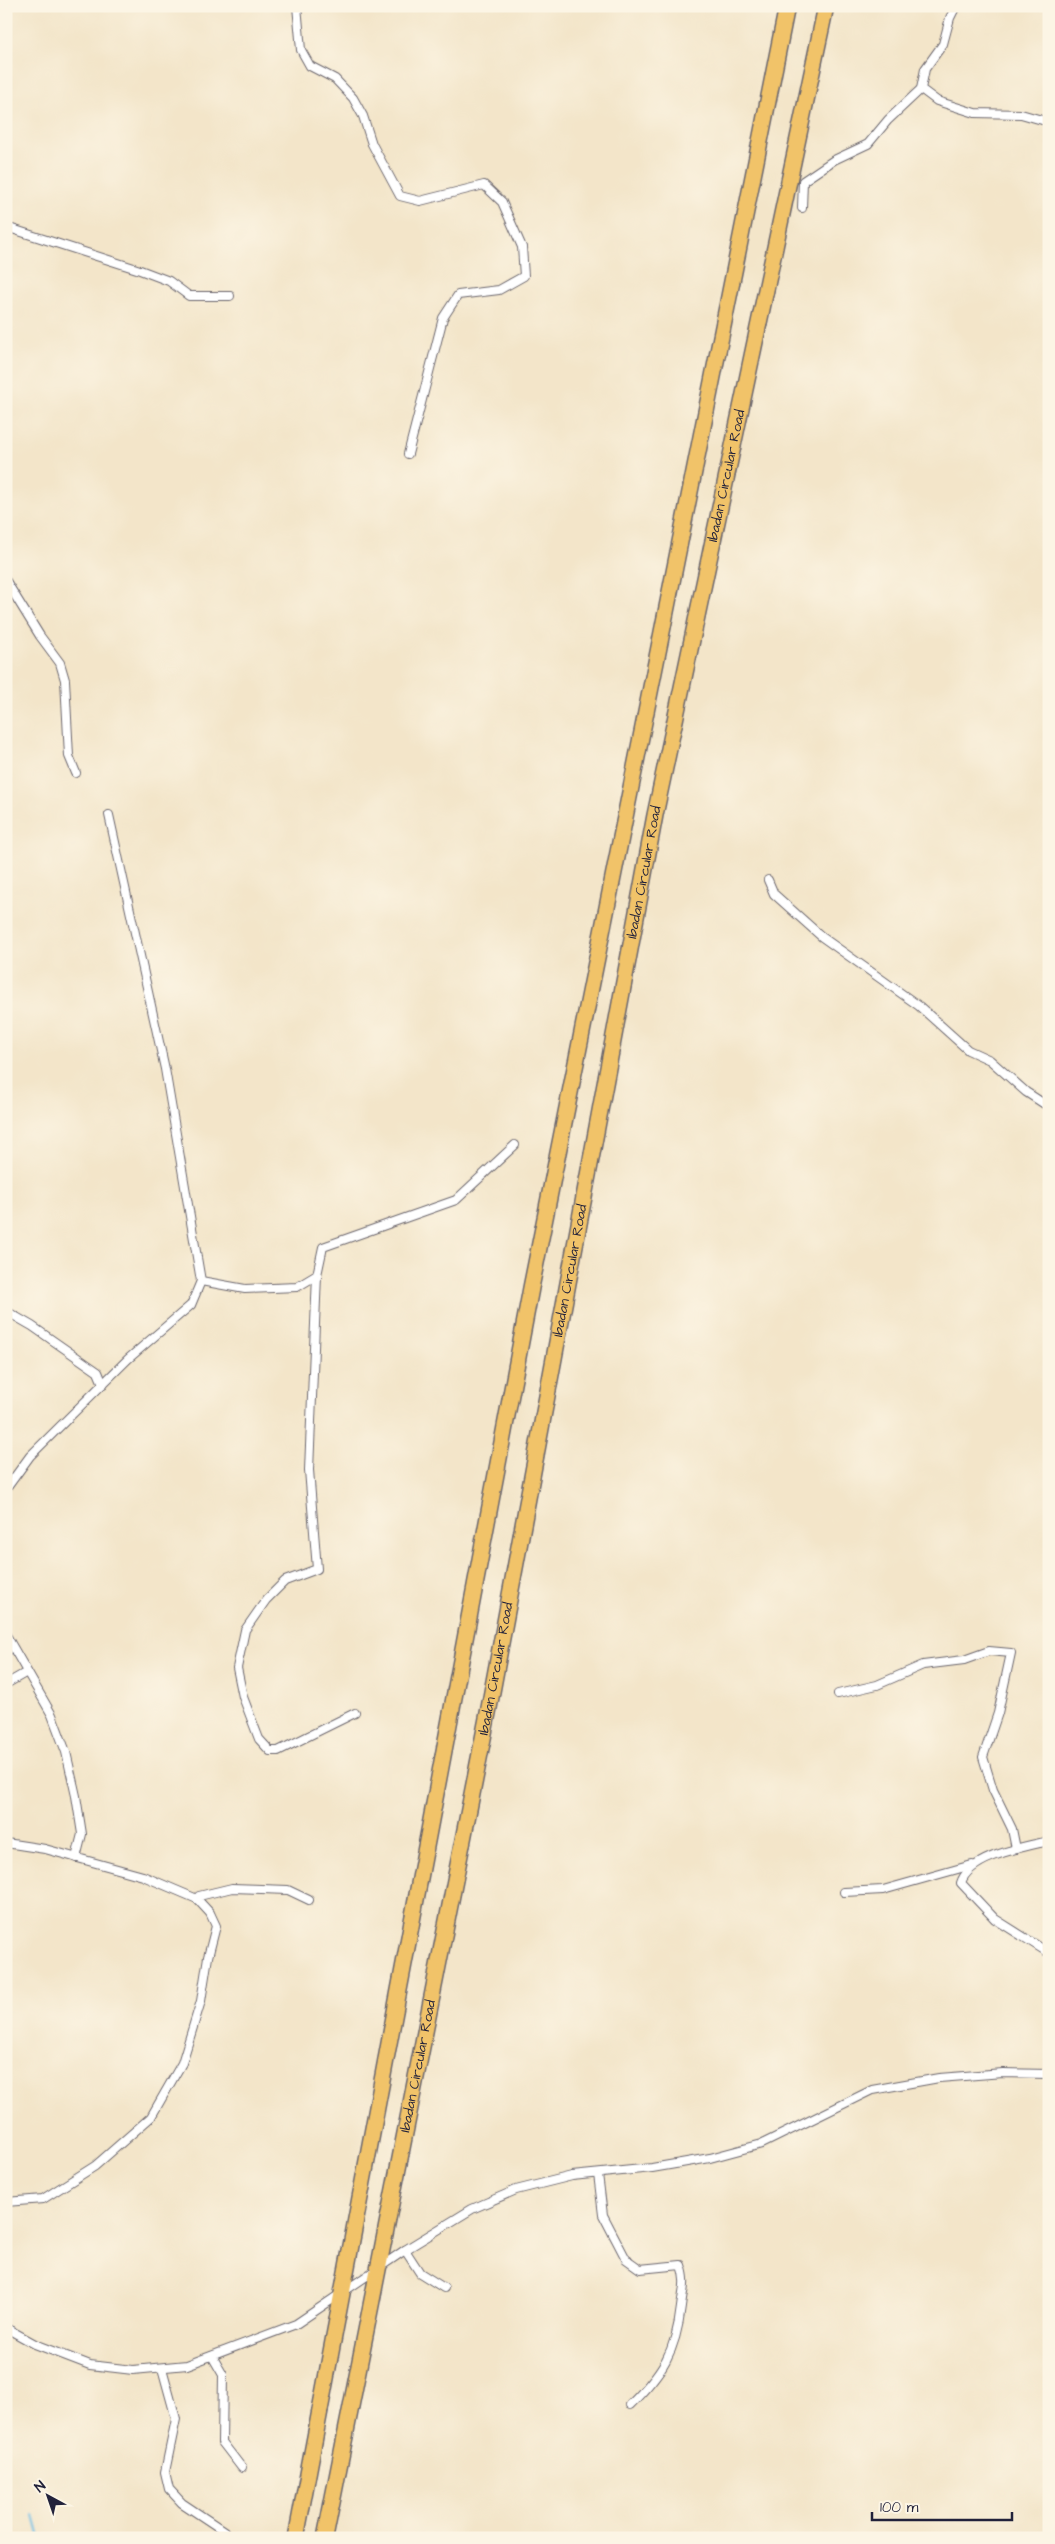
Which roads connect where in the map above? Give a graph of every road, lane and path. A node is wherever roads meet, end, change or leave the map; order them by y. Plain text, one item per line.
1 (298, 6) edge
2 (787, 6) edge
3 (826, 6) edge
4 (956, 6) edge
5 (921, 89) junction
6 (1049, 122) edge
7 (802, 208) dead end
8 (6, 227) edge
9 (230, 296) dead end
10 (408, 454) dead end
11 (6, 581) edge
12 (76, 773) dead end
13 (109, 815) dead end
14 (768, 880) dead end
15 (1049, 1106) edge
16 (515, 1145) dead end
17 (317, 1275) junction
18 (201, 1281) junction
19 (6, 1311) edge
20 (103, 1384) junction
21 (6, 1489) edge
22 (6, 1636) edge
23 (27, 1672) junction
24 (6, 1684) edge
25 (838, 1694) dead end
26 (355, 1713) dead end
27 (1049, 1841) edge
28 (6, 1843) edge
29 (1016, 1849) junction
30 (76, 1858) junction
31 (974, 1864) junction
32 (844, 1892) dead end
33 (197, 1899) junction
34 (309, 1900) dead end
35 (1049, 1953) edge
36 (1049, 2074) edge
37 (598, 2174) junction
38 (6, 2202) edge
39 (405, 2250) junction
40 (444, 2288) dead end
41 (6, 2328) edge
42 (212, 2356) junction
43 (162, 2368) junction
44 (630, 2405) dead end
45 (242, 2468) dead end
46 (228, 2538) edge
47 (296, 2538) edge
48 (325, 2538) edge

1 - 10 street
2 - 47 highway
3 - 48 highway, Ibadan Circular Road
4 - 5 street
5 - 6 street
5 - 7 street
8 - 9 street
11 - 12 street
13 - 18 street
14 - 15 street
16 - 17 street
17 - 18 street
17 - 26 street
18 - 20 street
19 - 20 street
20 - 21 street
22 - 23 street
23 - 24 street
23 - 30 street
25 - 29 street
27 - 29 street
28 - 30 street
29 - 31 street
30 - 33 street
31 - 32 street
31 - 35 street
33 - 34 street
33 - 38 street
36 - 37 street
37 - 39 street
37 - 44 street
39 - 40 street
39 - 42 street
41 - 43 street
42 - 43 street
42 - 45 street
43 - 46 street

